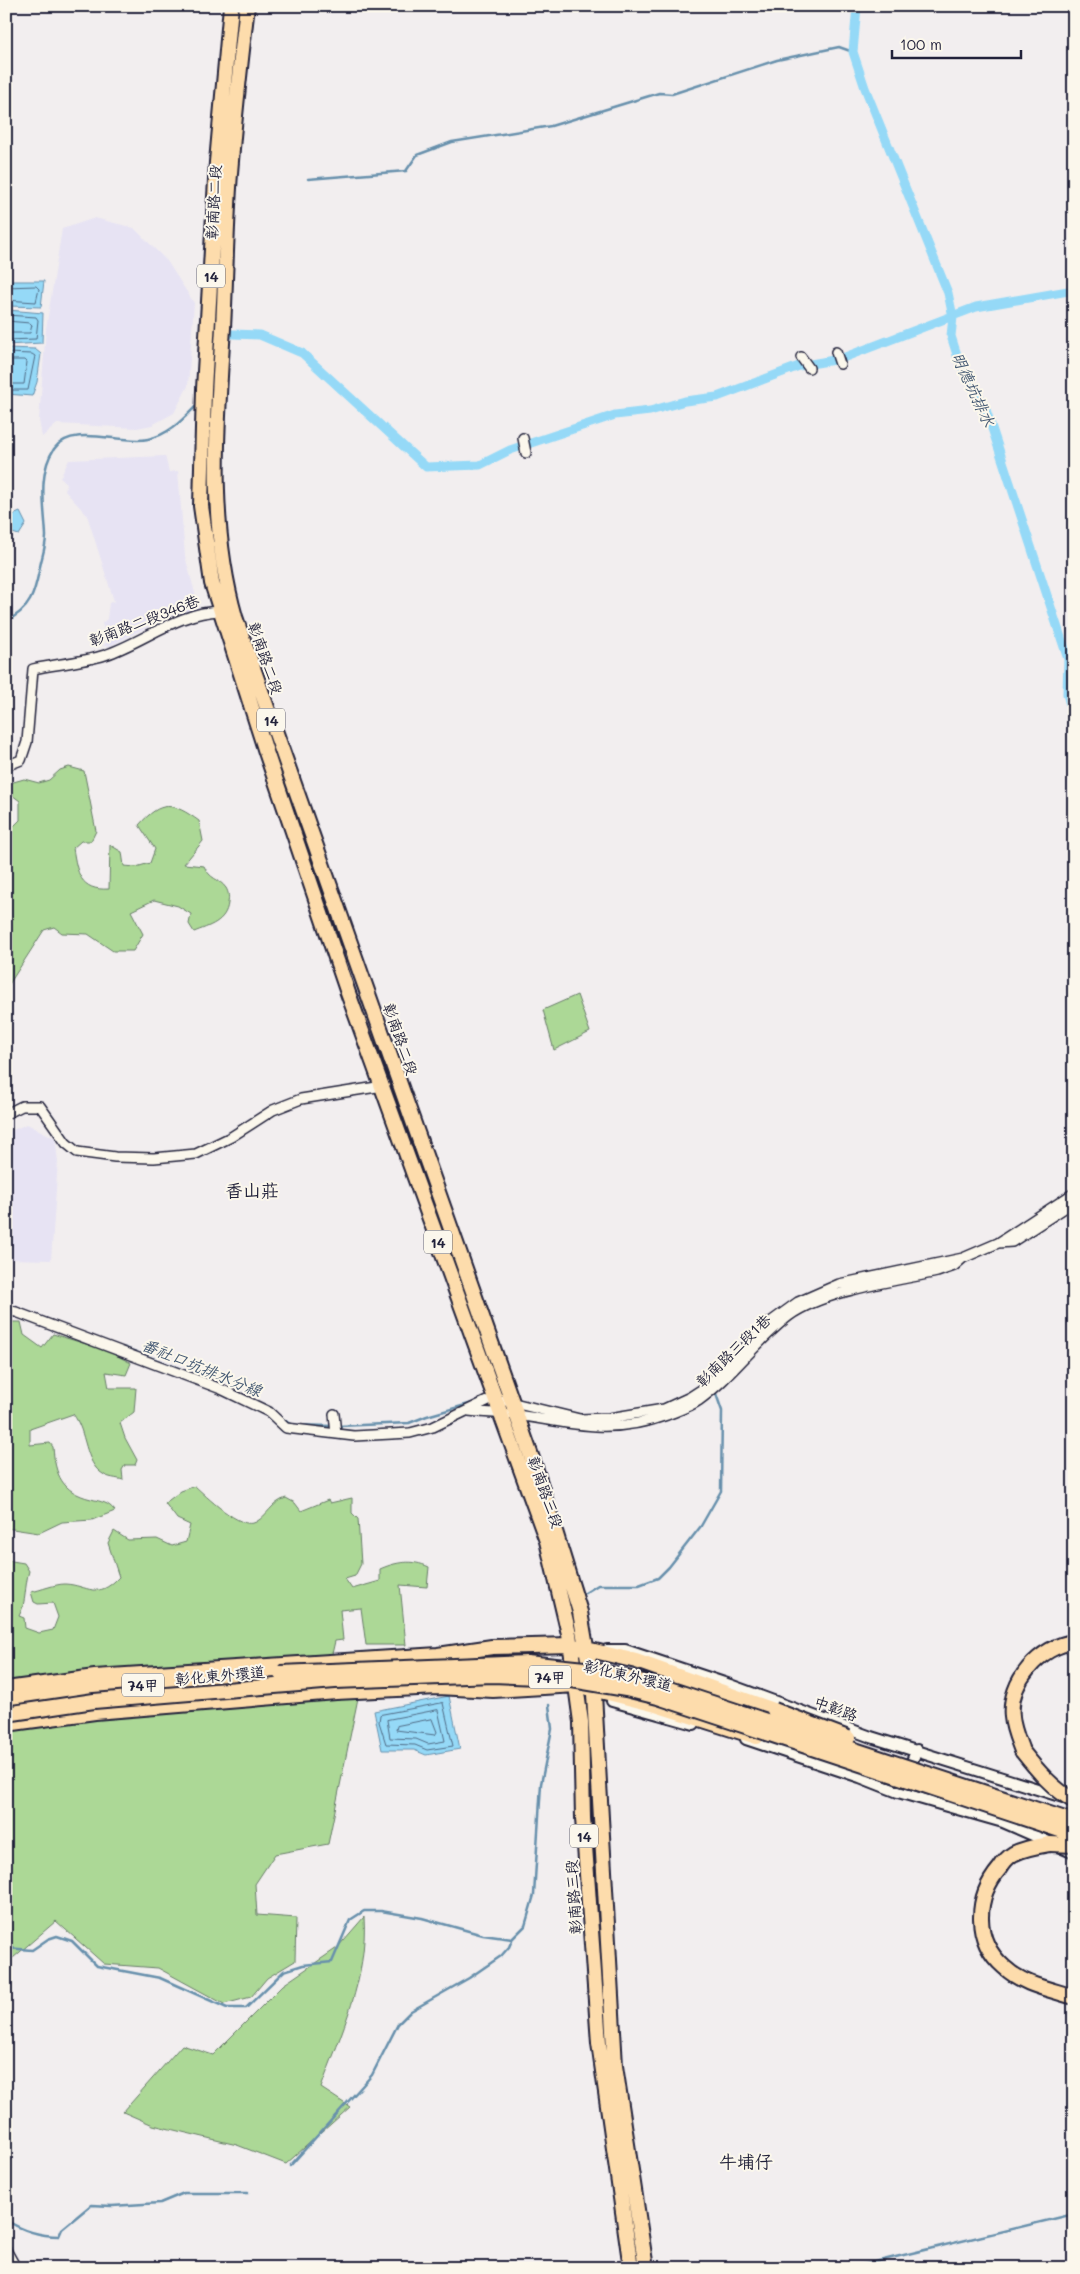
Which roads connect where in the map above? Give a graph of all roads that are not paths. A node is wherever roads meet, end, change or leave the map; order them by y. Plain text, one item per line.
1 (232, 6) edge
2 (247, 6) edge
3 (224, 162) junction
4 (836, 352) dead end
5 (801, 357) dead end
6 (840, 364) dead end
7 (809, 368) dead end
8 (524, 438) dead end
9 (526, 452) dead end
10 (214, 545) junction
11 (220, 611) junction
12 (235, 618) junction
13 (280, 746) junction
14 (266, 752) junction
15 (6, 766) edge
16 (399, 1082) junction
17 (383, 1086) junction
18 (6, 1114) edge
19 (1074, 1193) edge
20 (1074, 1202) edge
21 (998, 1243) junction
22 (963, 1258) junction
23 (6, 1310) edge
24 (493, 1398) junction
25 (511, 1401) junction
26 (469, 1411) junction
27 (334, 1414) dead end
28 (500, 1414) junction
29 (516, 1415) junction
30 (336, 1434) junction
31 (1073, 1642) edge
32 (570, 1645) junction
33 (588, 1649) junction
34 (576, 1686) junction
35 (6, 1689) edge
36 (594, 1689) junction
37 (6, 1700) edge
38 (6, 1714) edge
39 (6, 1724) edge
40 (871, 1737) junction
41 (917, 1750) junction
42 (867, 1753) junction
43 (860, 1777) junction
44 (929, 1780) junction
45 (898, 1792) junction
46 (1074, 1800) edge
47 (1074, 1822) edge
48 (1074, 1835) edge
49 (1074, 1846) edge
50 (1074, 1853) edge
51 (1074, 1997) edge
52 (6, 2250) edge
53 (16, 2268) edge
54 (631, 2268) edge
55 (646, 2268) edge

1 - 3 main road, 彰南路二段 / 14
2 - 3 main road, 彰南路二段 / 14
3 - 10 main road, 彰南路二段 / 14
4 - 6 street
5 - 7 street
8 - 9 street
10 - 11 main road, 彰南路二段 / 14
10 - 12 main road, 彰南路二段 / 14
11 - 12 main road, 彰南路二段346巷
11 - 14 main road, 彰南路二段 / 14
11 - 15 street, 彰南路二段346巷
12 - 13 main road, 彰南路二段 / 14
13 - 14 main road
13 - 16 main road, 彰南路二段 / 14
14 - 17 main road, 彰南路二段 / 14
16 - 17 main road
16 - 25 main road, 彰南路二段 / 14
17 - 18 street
17 - 24 main road, 彰南路二段 / 14
19 - 21 street, 彰南路三段1巷
20 - 21 street, 彰南路三段1巷
21 - 22 street, 彰南路三段1巷
22 - 25 street, 彰南路三段1巷
22 - 29 street, 彰南路三段1巷
23 - 30 street
24 - 25 street, 彰南路三段1巷
24 - 26 street
24 - 28 main road, 14
25 - 29 main road, 14
26 - 28 street, 彰南路三段1巷
26 - 30 street
27 - 30 street
28 - 29 street, 彰南路三段1巷
28 - 32 main road, 彰南路三段 / 14
29 - 33 main road, 彰南路三段 / 14
31 - 46 main road, bridge
32 - 33 main road, 彰化東外環道
32 - 34 main road, 彰南路三段 / 14
32 - 35 main road, 74甲
33 - 36 main road, 彰南路三段 / 14
33 - 40 street, 中彰路
33 - 44 main road, 彰化東外環道, bridge
34 - 36 main road, 彰化東外環道
34 - 39 main road, 74甲
34 - 54 main road, 彰南路三段 / 14
36 - 43 street
36 - 44 main road, 彰化東外環道, bridge
36 - 55 main road, 彰南路三段 / 14
37 - 42 main road, 彰化東外環道 / 74甲, bridge
38 - 44 main road, 彰化東外環道 / 74甲, bridge
40 - 41 street, 中彰路
40 - 42 street
41 - 45 street
41 - 46 street, 中彰路
42 - 43 street
42 - 44 main road, 彰化東外環道 / 74甲, bridge
43 - 45 street
44 - 47 main road, 彰化東外環道 / 74甲, bridge
44 - 48 main road, 彰化東外環道 / 74甲, bridge
45 - 50 street
49 - 51 main road, bridge
52 - 53 street

